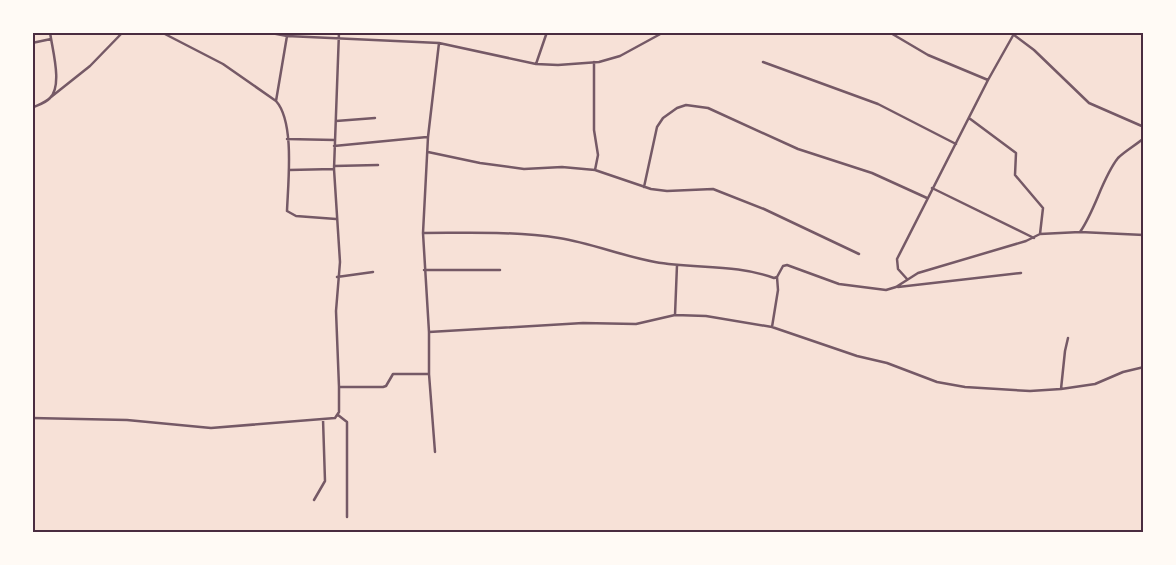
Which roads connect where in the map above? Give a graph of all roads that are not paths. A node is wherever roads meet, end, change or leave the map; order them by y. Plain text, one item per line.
1 (50, 32) edge
2 (123, 32) edge
3 (161, 32) edge
4 (266, 32) edge
5 (307, 32) edge
6 (339, 32) edge
7 (547, 32) edge
8 (664, 32) edge
9 (889, 32) edge
10 (293, 34) edge
11 (1015, 34) edge
12 (287, 36) junction
13 (307, 37) junction
14 (338, 38) junction
15 (51, 39) junction
16 (32, 43) edge
17 (439, 43) junction
18 (594, 62) junction
19 (763, 62) dead end
20 (536, 64) junction
21 (988, 80) junction
22 (51, 97) junction
23 (276, 101) junction
24 (32, 108) edge
25 (375, 118) dead end
26 (969, 118) junction
27 (336, 121) junction
28 (1144, 127) edge
29 (428, 137) junction
30 (1144, 138) edge
31 (287, 139) junction
32 (335, 140) junction
33 (956, 144) junction
34 (334, 146) junction
35 (428, 152) junction
36 (378, 165) dead end
37 (334, 168) junction
38 (289, 170) junction
39 (595, 170) junction
40 (644, 187) junction
41 (932, 188) junction
42 (927, 198) junction
43 (336, 219) junction
44 (1080, 232) junction
45 (423, 233) junction
46 (1040, 234) junction
47 (1144, 235) edge
48 (1034, 238) junction
49 (859, 254) dead end
50 (677, 265) junction
51 (424, 270) junction
52 (500, 270) dead end
53 (373, 272) dead end
54 (1021, 273) dead end
55 (337, 277) junction
56 (777, 277) junction
57 (907, 279) junction
58 (896, 287) junction
59 (675, 315) junction
60 (772, 327) junction
61 (430, 332) junction
62 (1068, 338) dead end
63 (1144, 367) edge
64 (430, 374) junction
65 (339, 387) junction
66 (1061, 389) junction
67 (338, 415) junction
68 (32, 418) edge
69 (323, 418) junction
70 (435, 452) dead end
71 (314, 500) dead end
72 (347, 517) dead end

1 - 15 street
2 - 22 street
3 - 23 street
4 - 12 street
5 - 13 street
6 - 14 street
7 - 20 street
8 - 18 street
9 - 21 street
10 - 12 street
10 - 13 street
11 - 21 street
11 - 28 street
12 - 23 street
13 - 14 street
14 - 17 street
14 - 27 street
15 - 16 street
15 - 22 street
17 - 20 street
17 - 29 street
18 - 20 street
18 - 39 street
19 - 33 street
21 - 26 street
22 - 24 street
23 - 31 street
25 - 27 street
26 - 33 street
26 - 46 street
27 - 32 street
29 - 34 street
29 - 35 street
30 - 44 street
31 - 32 street
31 - 38 street
32 - 34 street
33 - 41 street
34 - 37 street
35 - 39 street
35 - 45 street
36 - 37 street
37 - 38 street
37 - 43 street
38 - 43 street
39 - 40 street
40 - 42 street
40 - 49 street
41 - 42 street
41 - 48 street
42 - 57 street
43 - 55 street
44 - 46 street
44 - 47 street
45 - 50 street
45 - 51 street
46 - 48 street
48 - 57 street
50 - 56 street
50 - 59 street
51 - 52 street
51 - 61 street
53 - 55 street
54 - 58 street
55 - 65 street
56 - 58 street
56 - 60 street
57 - 58 street
59 - 60 street
59 - 61 street
60 - 66 street
61 - 64 street
62 - 66 street
63 - 66 street
64 - 65 street
64 - 70 street
65 - 67 street
67 - 69 street
67 - 72 street
68 - 69 street
69 - 71 street

